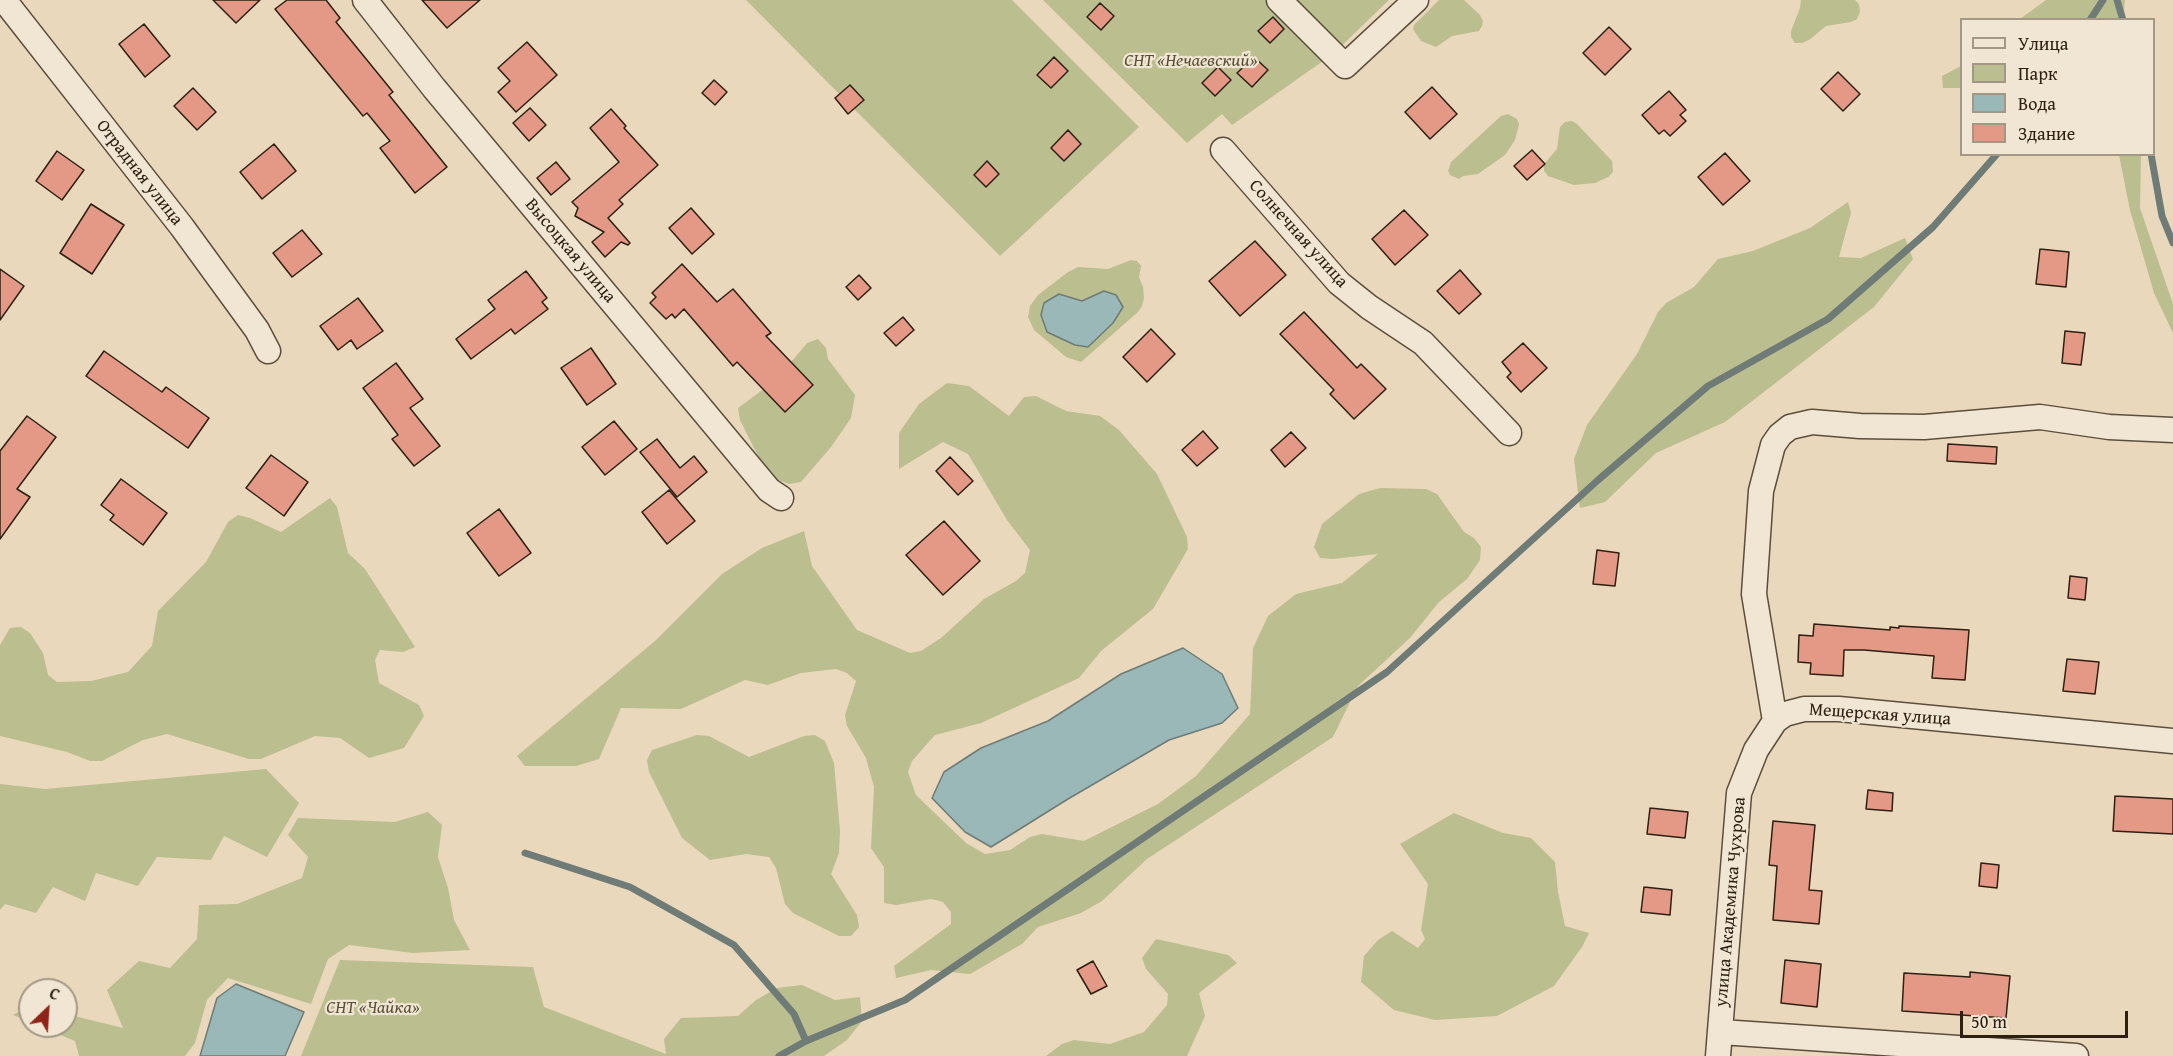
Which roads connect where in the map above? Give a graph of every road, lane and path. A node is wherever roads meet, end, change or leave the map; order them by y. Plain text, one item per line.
1 (4, 0) edge
2 (365, 0) edge
3 (1279, 0) edge
4 (1416, 0) edge
5 (1223, 150) dead end
6 (268, 351) dead end
7 (2173, 430) edge
8 (1509, 433) dead end
9 (781, 498) dead end
10 (1775, 721) junction
11 (2173, 741) edge
12 (1720, 1044) edge
13 (2076, 1056) edge

1 - 6 street, Отрадная улица
2 - 9 street, Высоцкая улица
3 - 4 street
5 - 8 street, Солнечная улица
7 - 10 street
10 - 11 street, Мещерская улица
10 - 12 street, улица Академика Чухрова
12 - 13 street

